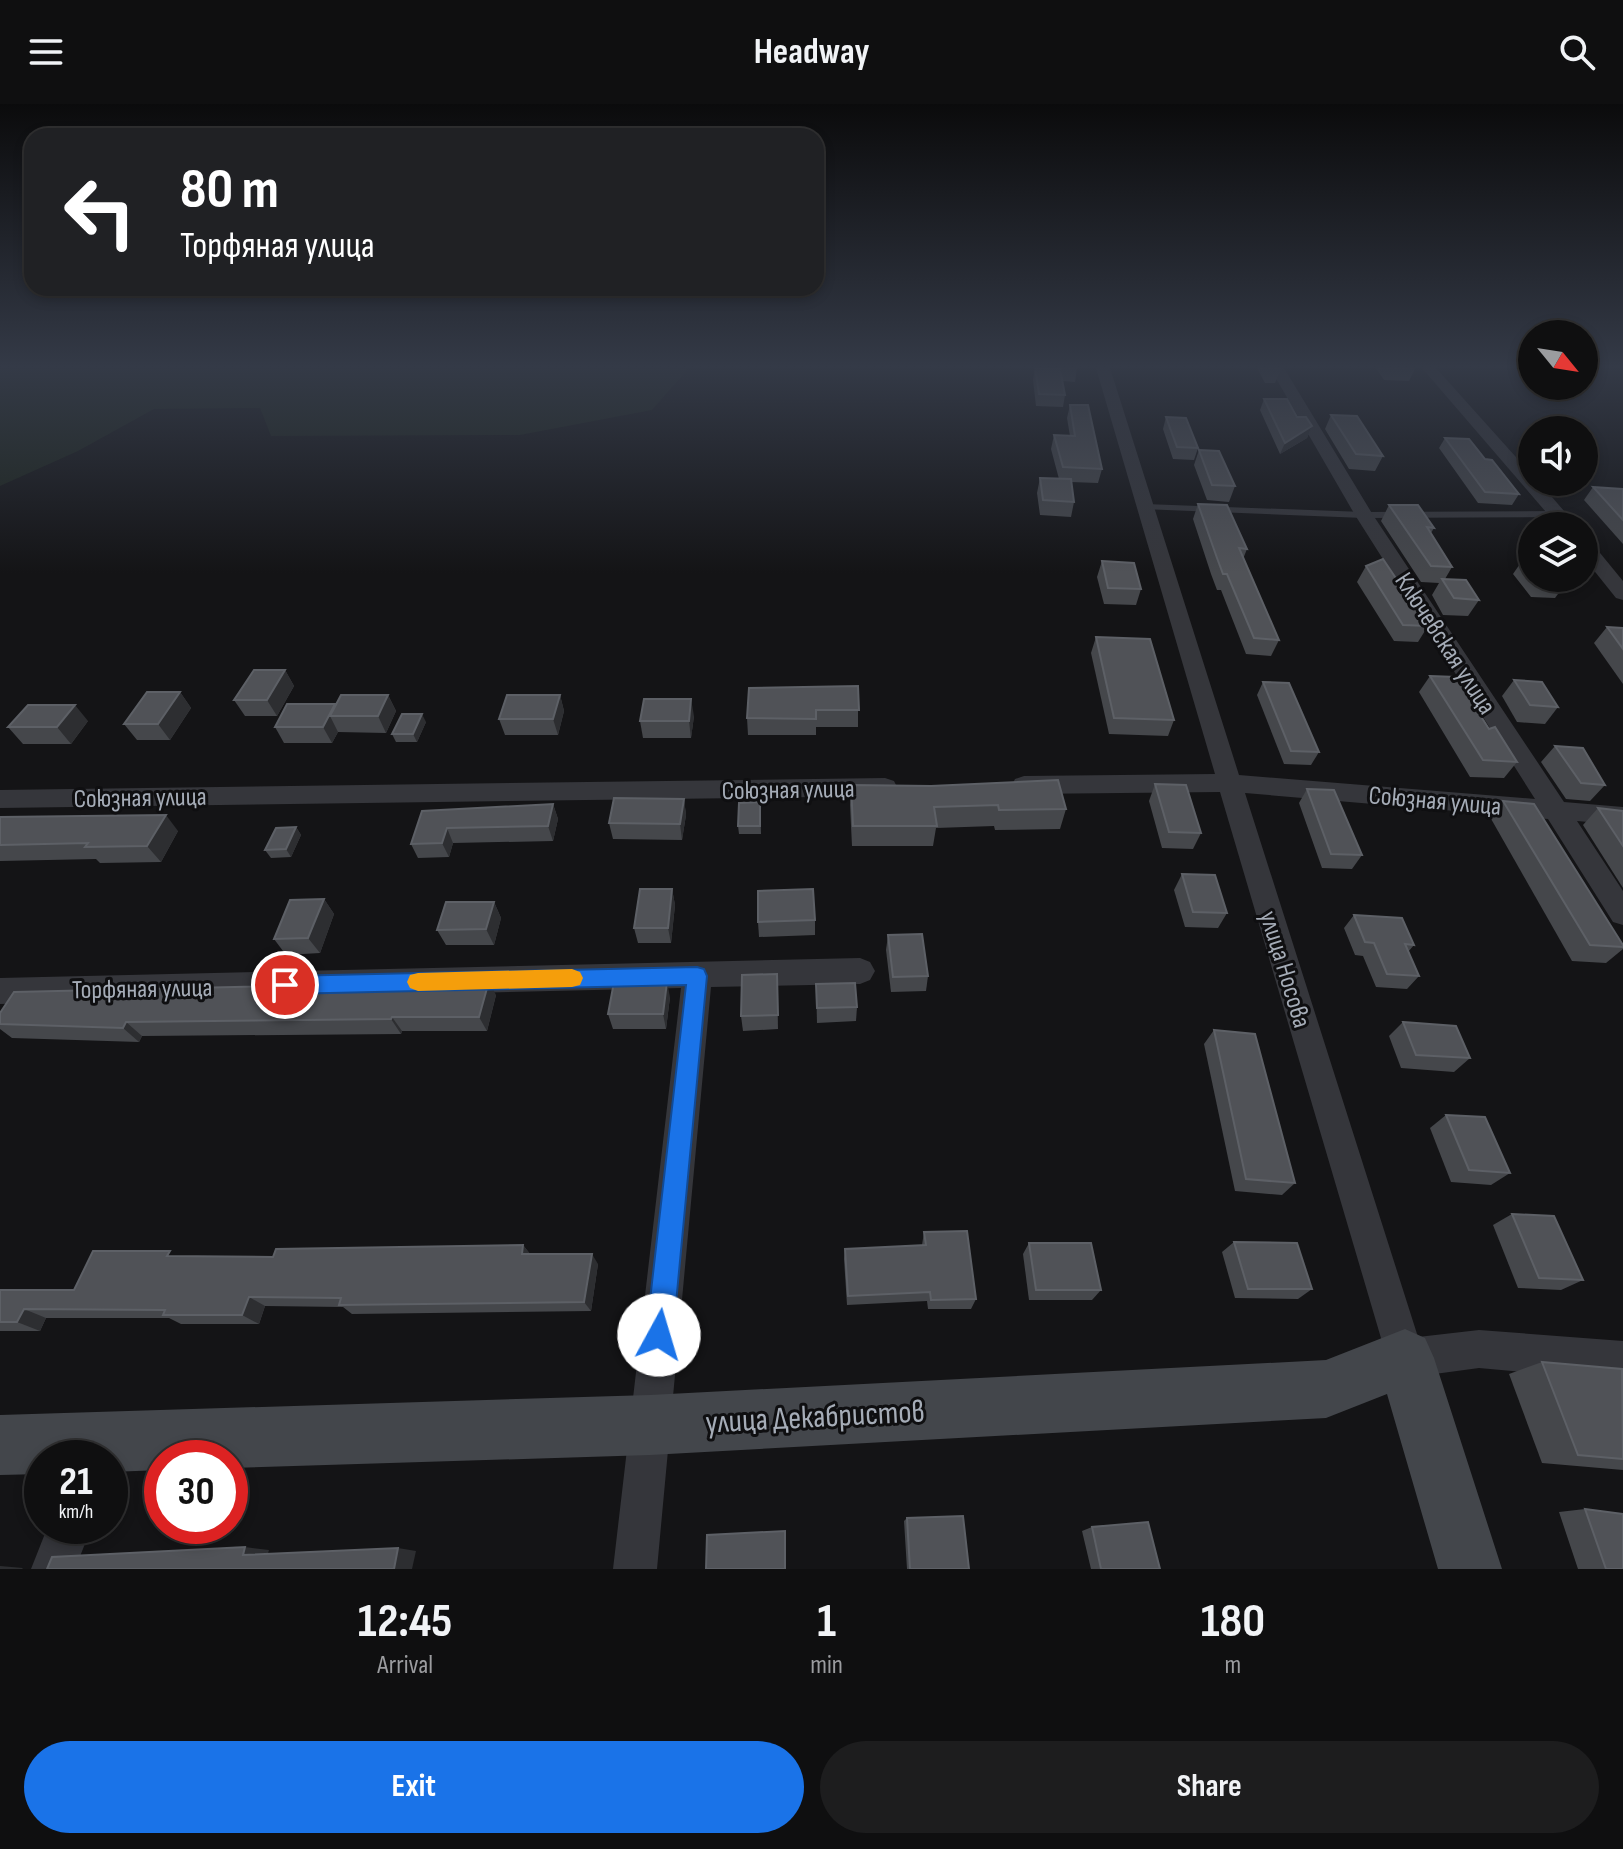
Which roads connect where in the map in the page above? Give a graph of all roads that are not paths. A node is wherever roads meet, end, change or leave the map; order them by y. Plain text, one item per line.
1 (1124, 436) edge
2 (1317, 436) edge
3 (1489, 436) edge
4 (1145, 507) junction
5 (1556, 512) edge
6 (1364, 515) junction
7 (1518, 519) edge
8 (1598, 563) edge
9 (1623, 594) edge
10 (1229, 783) junction
11 (1005, 786) edge
12 (909, 787) edge
13 (0, 799) edge
14 (1554, 810) junction
15 (1623, 816) edge
16 (1623, 914) edge
17 (860, 971) dead end
18 (697, 976) junction
19 (0, 991) edge
20 (1405, 1358) junction
21 (1623, 1361) edge
22 (650, 1425) junction
23 (0, 1445) edge
24 (24, 1446) edge
25 (128, 1449) edge
26 (63, 1544) edge
27 (53, 1569) edge
28 (635, 1569) edge
29 (1470, 1569) edge

1 - 4 street, улица Носова
2 - 6 street, Ключевская улица
3 - 5 street
4 - 6 lane
4 - 10 street, улица Носова
6 - 7 lane
6 - 14 street, Ключевская улица
8 - 9 street
10 - 11 street, Союзная улица
10 - 14 street, Союзная улица
10 - 20 street, улица Носова
12 - 13 street, Союзная улица
14 - 15 street, Союзная улица
14 - 16 street, Ключевская улица
17 - 18 street, Торфяная улица
18 - 19 street, Торфяная улица
18 - 22 street
20 - 21 street, улица Декабристов
20 - 22 street, улица Декабристов
20 - 29 street, улица Носова
22 - 25 street, улица Декабристов
22 - 28 street
23 - 24 street, улица Декабристов
26 - 27 street

